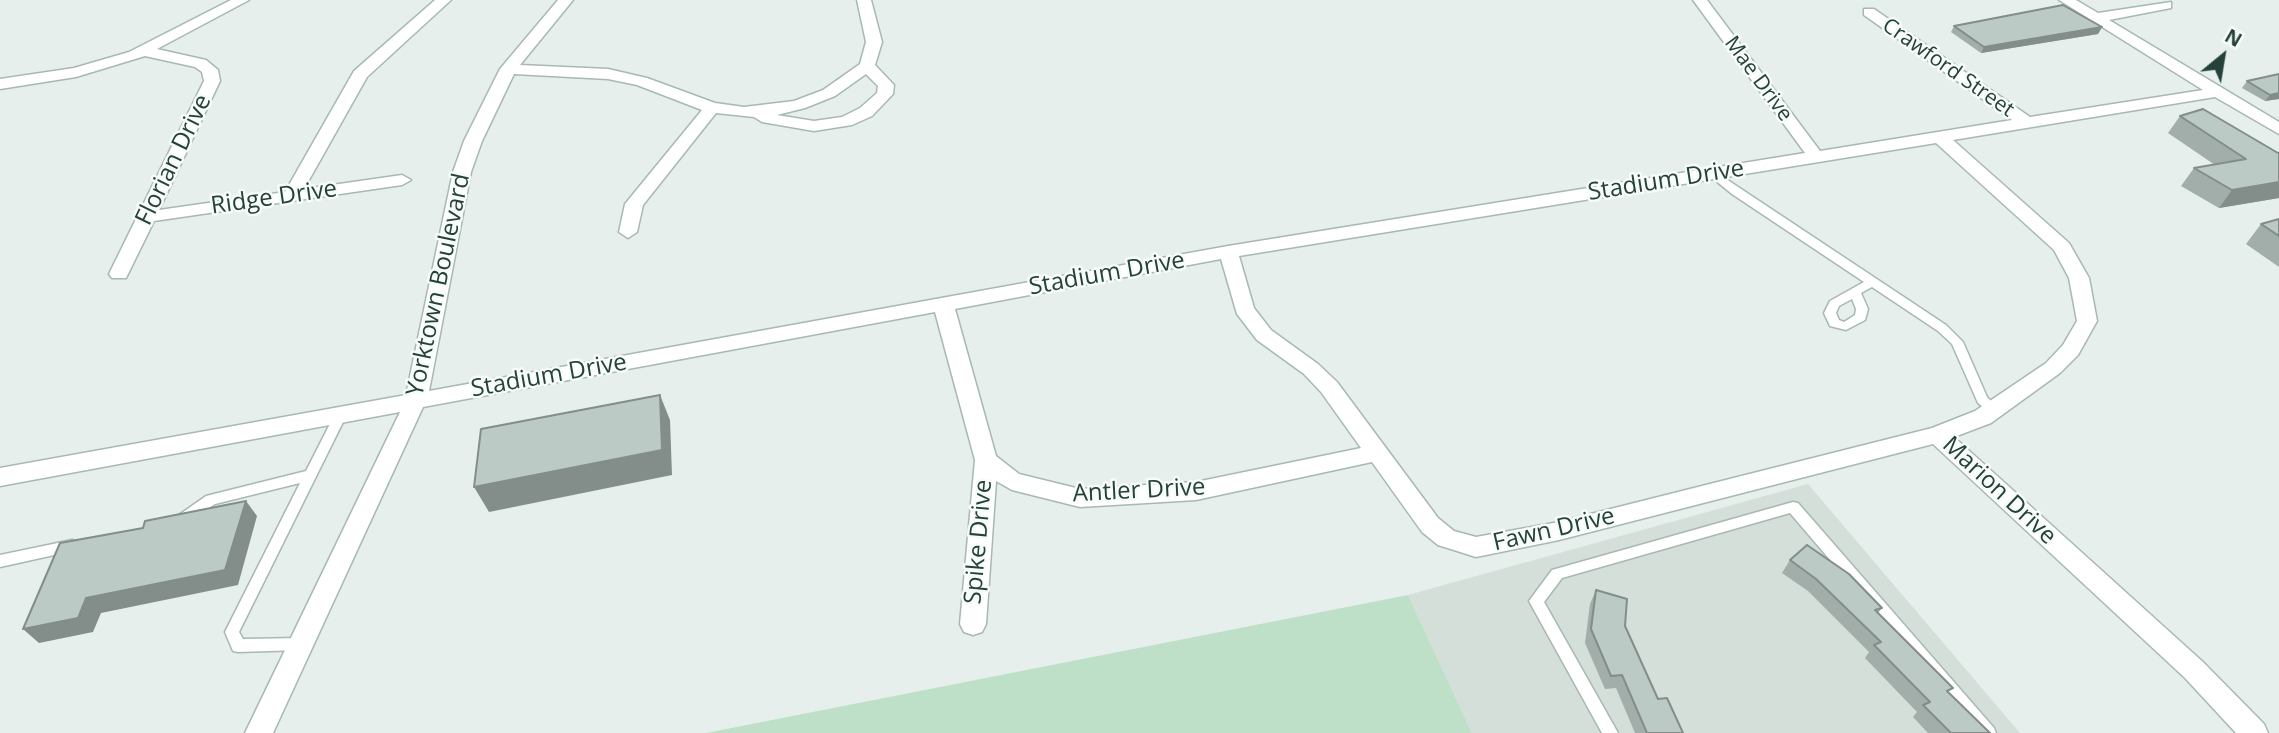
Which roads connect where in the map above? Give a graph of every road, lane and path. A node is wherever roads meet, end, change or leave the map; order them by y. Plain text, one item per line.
1 (242, 0) edge
2 (444, 0) edge
3 (566, 0) edge
4 (864, 0) edge
5 (1700, 0) edge
6 (2066, 0) edge
7 (2166, 5) dead end
8 (1869, 12) dead end
9 (2096, 18) junction
10 (145, 51) junction
11 (867, 66) junction
12 (508, 69) junction
13 (0, 85) edge
14 (2218, 92) junction
15 (712, 108) junction
16 (744, 113) junction
17 (2027, 123) junction
18 (2279, 129) edge
19 (1940, 137) junction
20 (1816, 157) junction
21 (1714, 174) junction
22 (402, 180) dead end
23 (291, 196) junction
24 (146, 217) junction
25 (628, 232) dead end
26 (1228, 252) junction
27 (119, 274) dead end
28 (1873, 282) junction
29 (1855, 292) dead end
30 (943, 303) junction
31 (416, 400) junction
32 (1994, 410) junction
33 (341, 414) junction
34 (1937, 435) junction
35 (1376, 453) junction
36 (318, 460) joint
37 (986, 460) junction
38 (311, 475) junction
39 (0, 477) edge
40 (162, 527) edge
41 (81, 544) edge
42 (0, 561) edge
43 (973, 624) dead end
44 (232, 632) joint
45 (301, 644) junction
46 (259, 733) edge
47 (1610, 733) edge
48 (1988, 733) edge
49 (2254, 733) edge

1 - 10 street
2 - 23 street
3 - 12 street, Yorktown Boulevard
4 - 11 street
5 - 20 street, Mae Drive
6 - 9 street
7 - 9 street
8 - 17 street, Crawford Street
9 - 14 street
10 - 13 street
10 - 24 street, Florian Drive
11 - 16 street
11 - 16 street
12 - 15 street
12 - 31 street, Yorktown Boulevard
14 - 17 street, Stadium Drive
14 - 18 street
15 - 16 street
15 - 25 street
17 - 19 street, Stadium Drive
19 - 20 street, Stadium Drive
19 - 32 street, Marion Drive
20 - 21 street, Stadium Drive
21 - 26 street, Stadium Drive
21 - 28 lane
22 - 23 street, Ridge Drive
23 - 24 street, Ridge Drive
24 - 27 street, Florian Drive
26 - 30 street, Stadium Drive
26 - 35 street, Fawn Drive
28 - 29 lane
28 - 32 lane
30 - 31 street, Stadium Drive
30 - 37 street
31 - 33 street, Stadium Drive
31 - 45 street, Yorktown Boulevard
32 - 34 street, Marion Drive
33 - 36 lane
33 - 39 street, Stadium Drive
34 - 35 street, Fawn Drive
34 - 49 street, Marion Drive
35 - 37 street, Antler Drive
36 - 38 lane
37 - 43 street, Spike Drive
38 - 40 lane
38 - 44 lane
41 - 42 lane
44 - 45 lane
45 - 46 street, Yorktown Boulevard
47 - 48 lane

